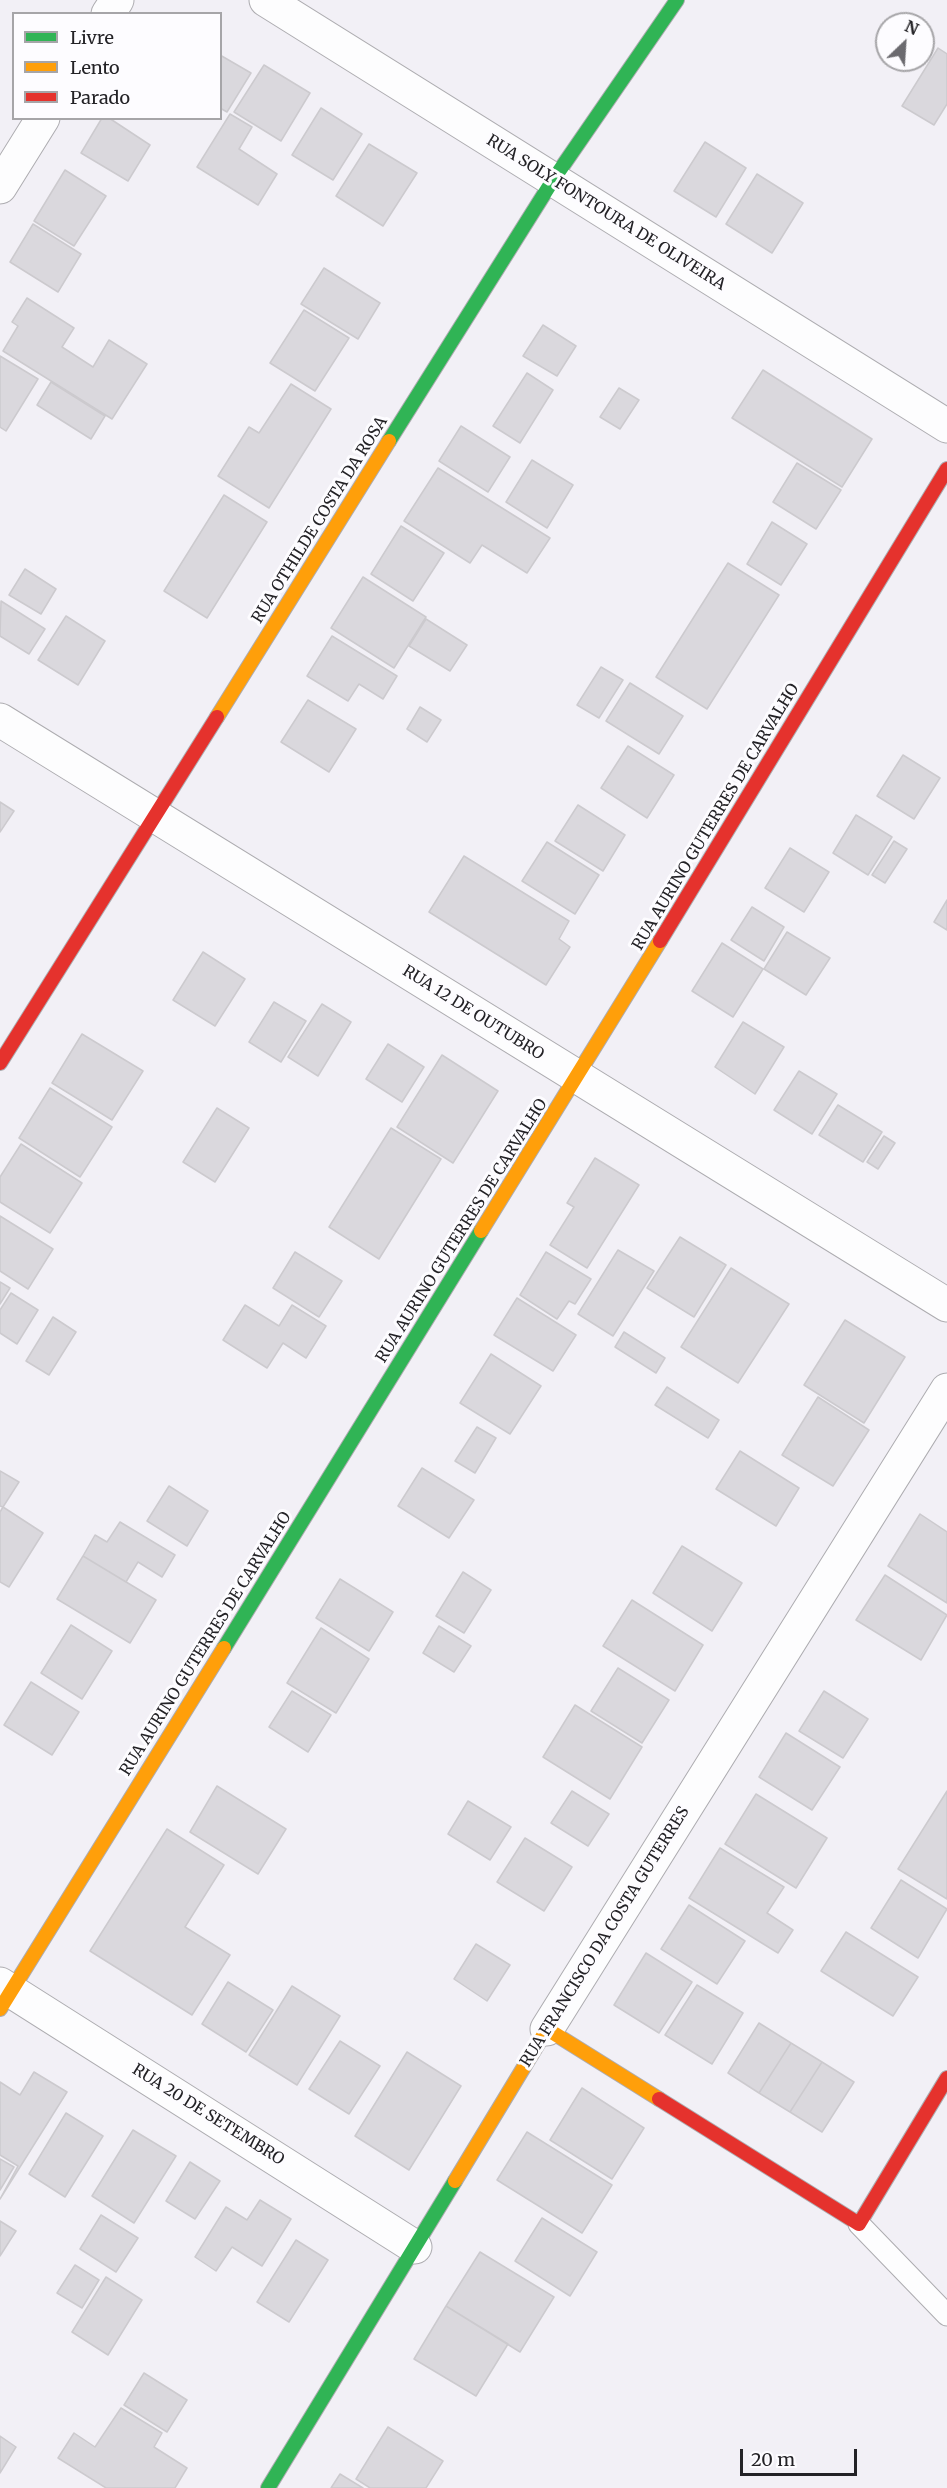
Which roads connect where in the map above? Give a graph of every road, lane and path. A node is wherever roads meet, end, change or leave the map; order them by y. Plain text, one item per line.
1 (266, 0) edge
2 (677, 0) edge
3 (42, 120) edge
4 (553, 180) junction
5 (0, 187) edge
6 (947, 426) edge
7 (947, 468) edge
8 (0, 720) edge
9 (154, 815) junction
10 (0, 1063) edge
11 (577, 1077) junction
12 (947, 1305) edge
13 (947, 1390) edge
14 (4, 1994) edge
15 (547, 2029) junction
16 (947, 2078) edge
17 (859, 2224) junction
18 (416, 2247) junction
19 (947, 2315) edge
20 (268, 2488) edge

1 - 4 street, RUA SOLY FONTOURA DE OLIVEIRA
2 - 4 street, RUA OTHILDE COSTA DA ROSA
3 - 5 street
4 - 6 street, RUA SOLY FONTOURA DE OLIVEIRA
4 - 9 street, RUA OTHILDE COSTA DA ROSA
7 - 11 street, RUA AURINO GUTERRES DE CARVALHO
8 - 9 street, RUA 12 DE OUTUBRO
9 - 10 street, RUA OTHILDE COSTA DA ROSA
9 - 11 street, RUA 12 DE OUTUBRO
11 - 12 street, RUA 12 DE OUTUBRO
11 - 14 street, RUA AURINO GUTERRES DE CARVALHO
13 - 15 street, RUA FRANCISCO DA COSTA GUTERRES
14 - 18 street, RUA 20 DE SETEMBRO
15 - 17 street
15 - 18 street, RUA FRANCISCO DA COSTA GUTERRES
16 - 17 street
17 - 19 lane
18 - 20 street, RUA FRANCISCO DA COSTA GUTERRES

